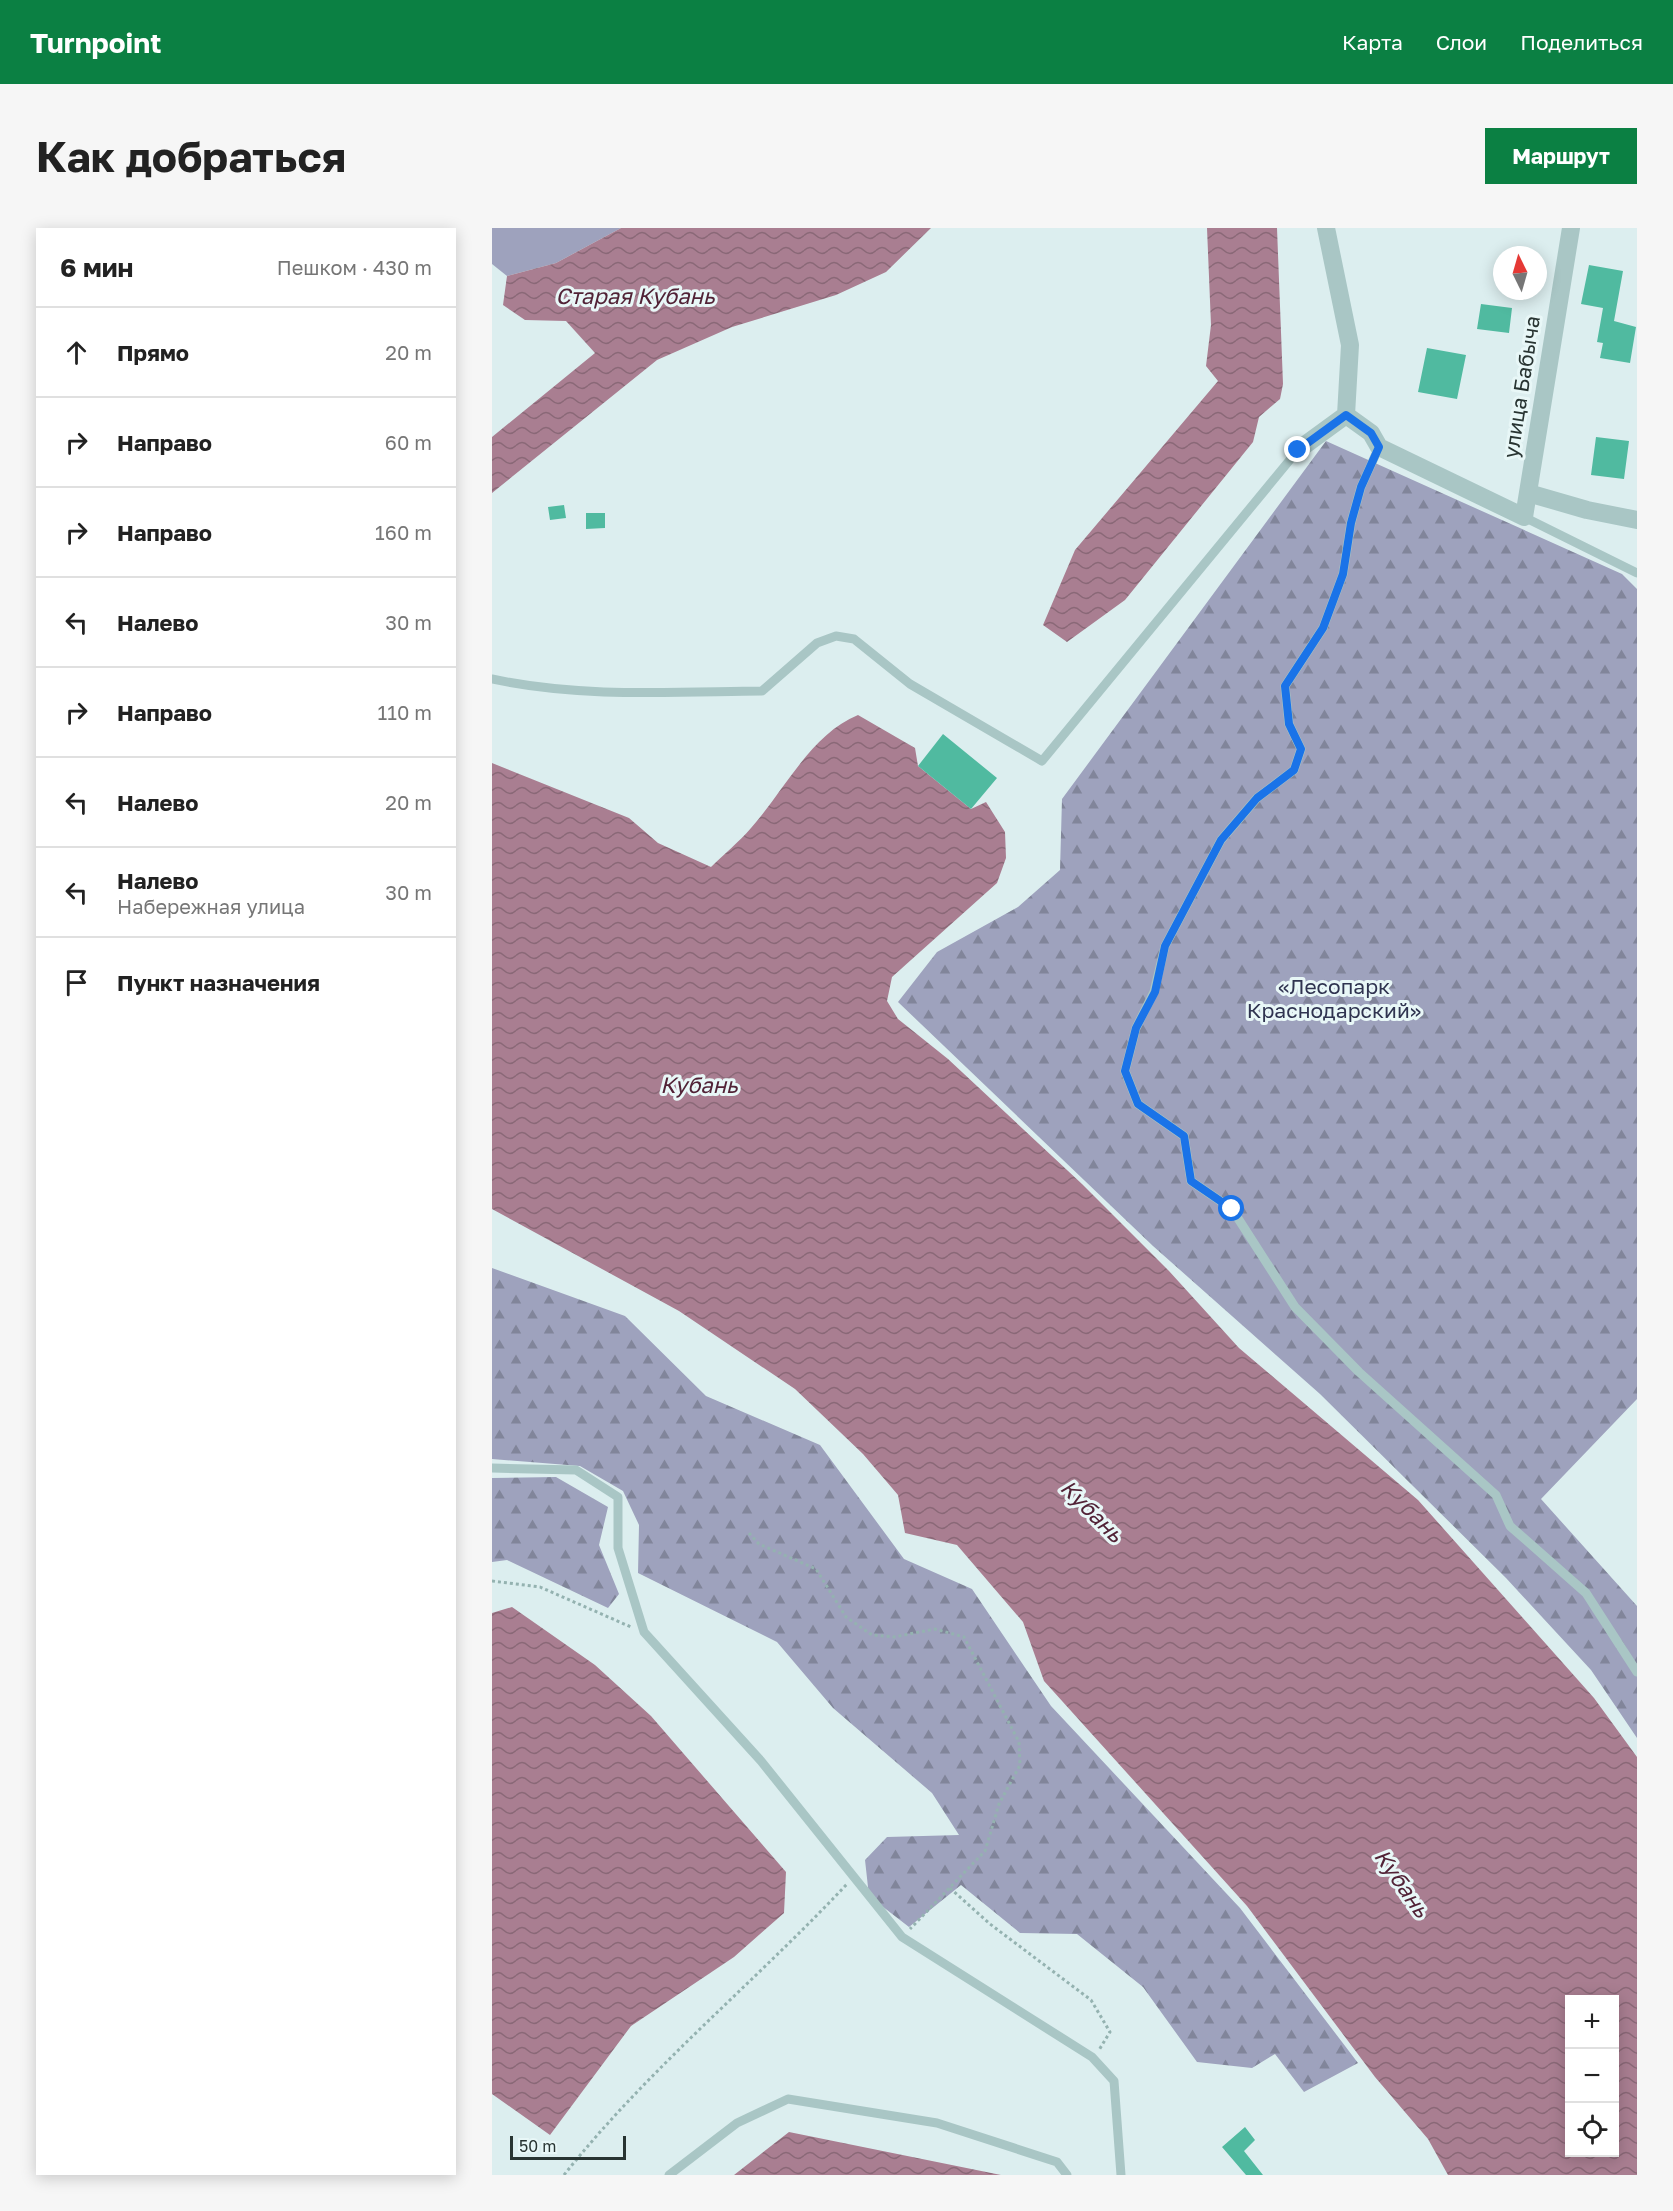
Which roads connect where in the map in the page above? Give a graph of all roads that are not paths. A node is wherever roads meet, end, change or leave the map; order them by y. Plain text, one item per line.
1 (1326, 228) edge
2 (1571, 228) edge
3 (1346, 415) junction
4 (1379, 447) junction
5 (1298, 450) joint
6 (1528, 492) junction
7 (1524, 517) junction
8 (1637, 520) edge
9 (1637, 573) edge
10 (492, 679) edge
11 (492, 1467) edge
12 (1637, 1672) edge
13 (669, 2175) edge
14 (1067, 2175) edge
15 (1120, 2175) edge

1 - 3 street
2 - 6 street, улица Бабыча
3 - 4 street
3 - 5 street
4 - 7 street
4 - 12 lane
5 - 10 lane
6 - 7 street, улица Бабыча
6 - 8 street
7 - 9 lane
11 - 15 lane
13 - 14 lane

